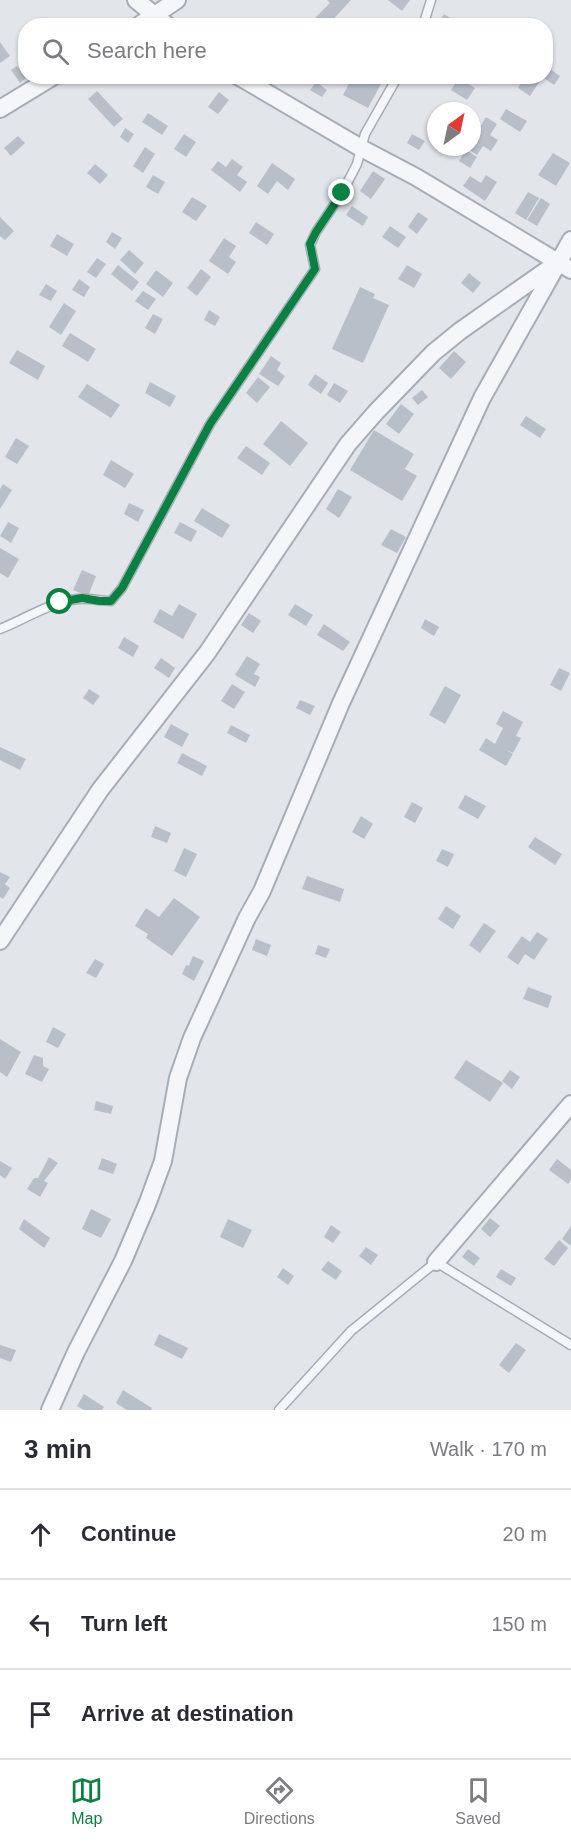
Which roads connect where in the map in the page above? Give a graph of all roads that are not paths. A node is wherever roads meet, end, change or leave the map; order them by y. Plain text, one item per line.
1 (136, 0) edge
2 (177, 0) edge
3 (431, 0) edge
4 (158, 18) edge
5 (163, 18) edge
6 (425, 18) edge
7 (41, 84) edge
8 (252, 84) edge
9 (393, 84) edge
10 (0, 109) edge
11 (361, 148) junction
12 (571, 240) edge
13 (564, 267) edge
14 (0, 629) edge
15 (0, 941) edge
16 (571, 1104) edge
17 (436, 1262) junction
18 (571, 1346) edge
19 (50, 1410) edge
20 (279, 1410) edge

1 - 4 street
2 - 5 street
3 - 6 lane
7 - 10 street
8 - 11 street
9 - 11 lane
11 - 13 street
11 - 14 lane
12 - 13 street
13 - 15 street
13 - 19 street
16 - 17 street
17 - 18 lane
17 - 20 lane

